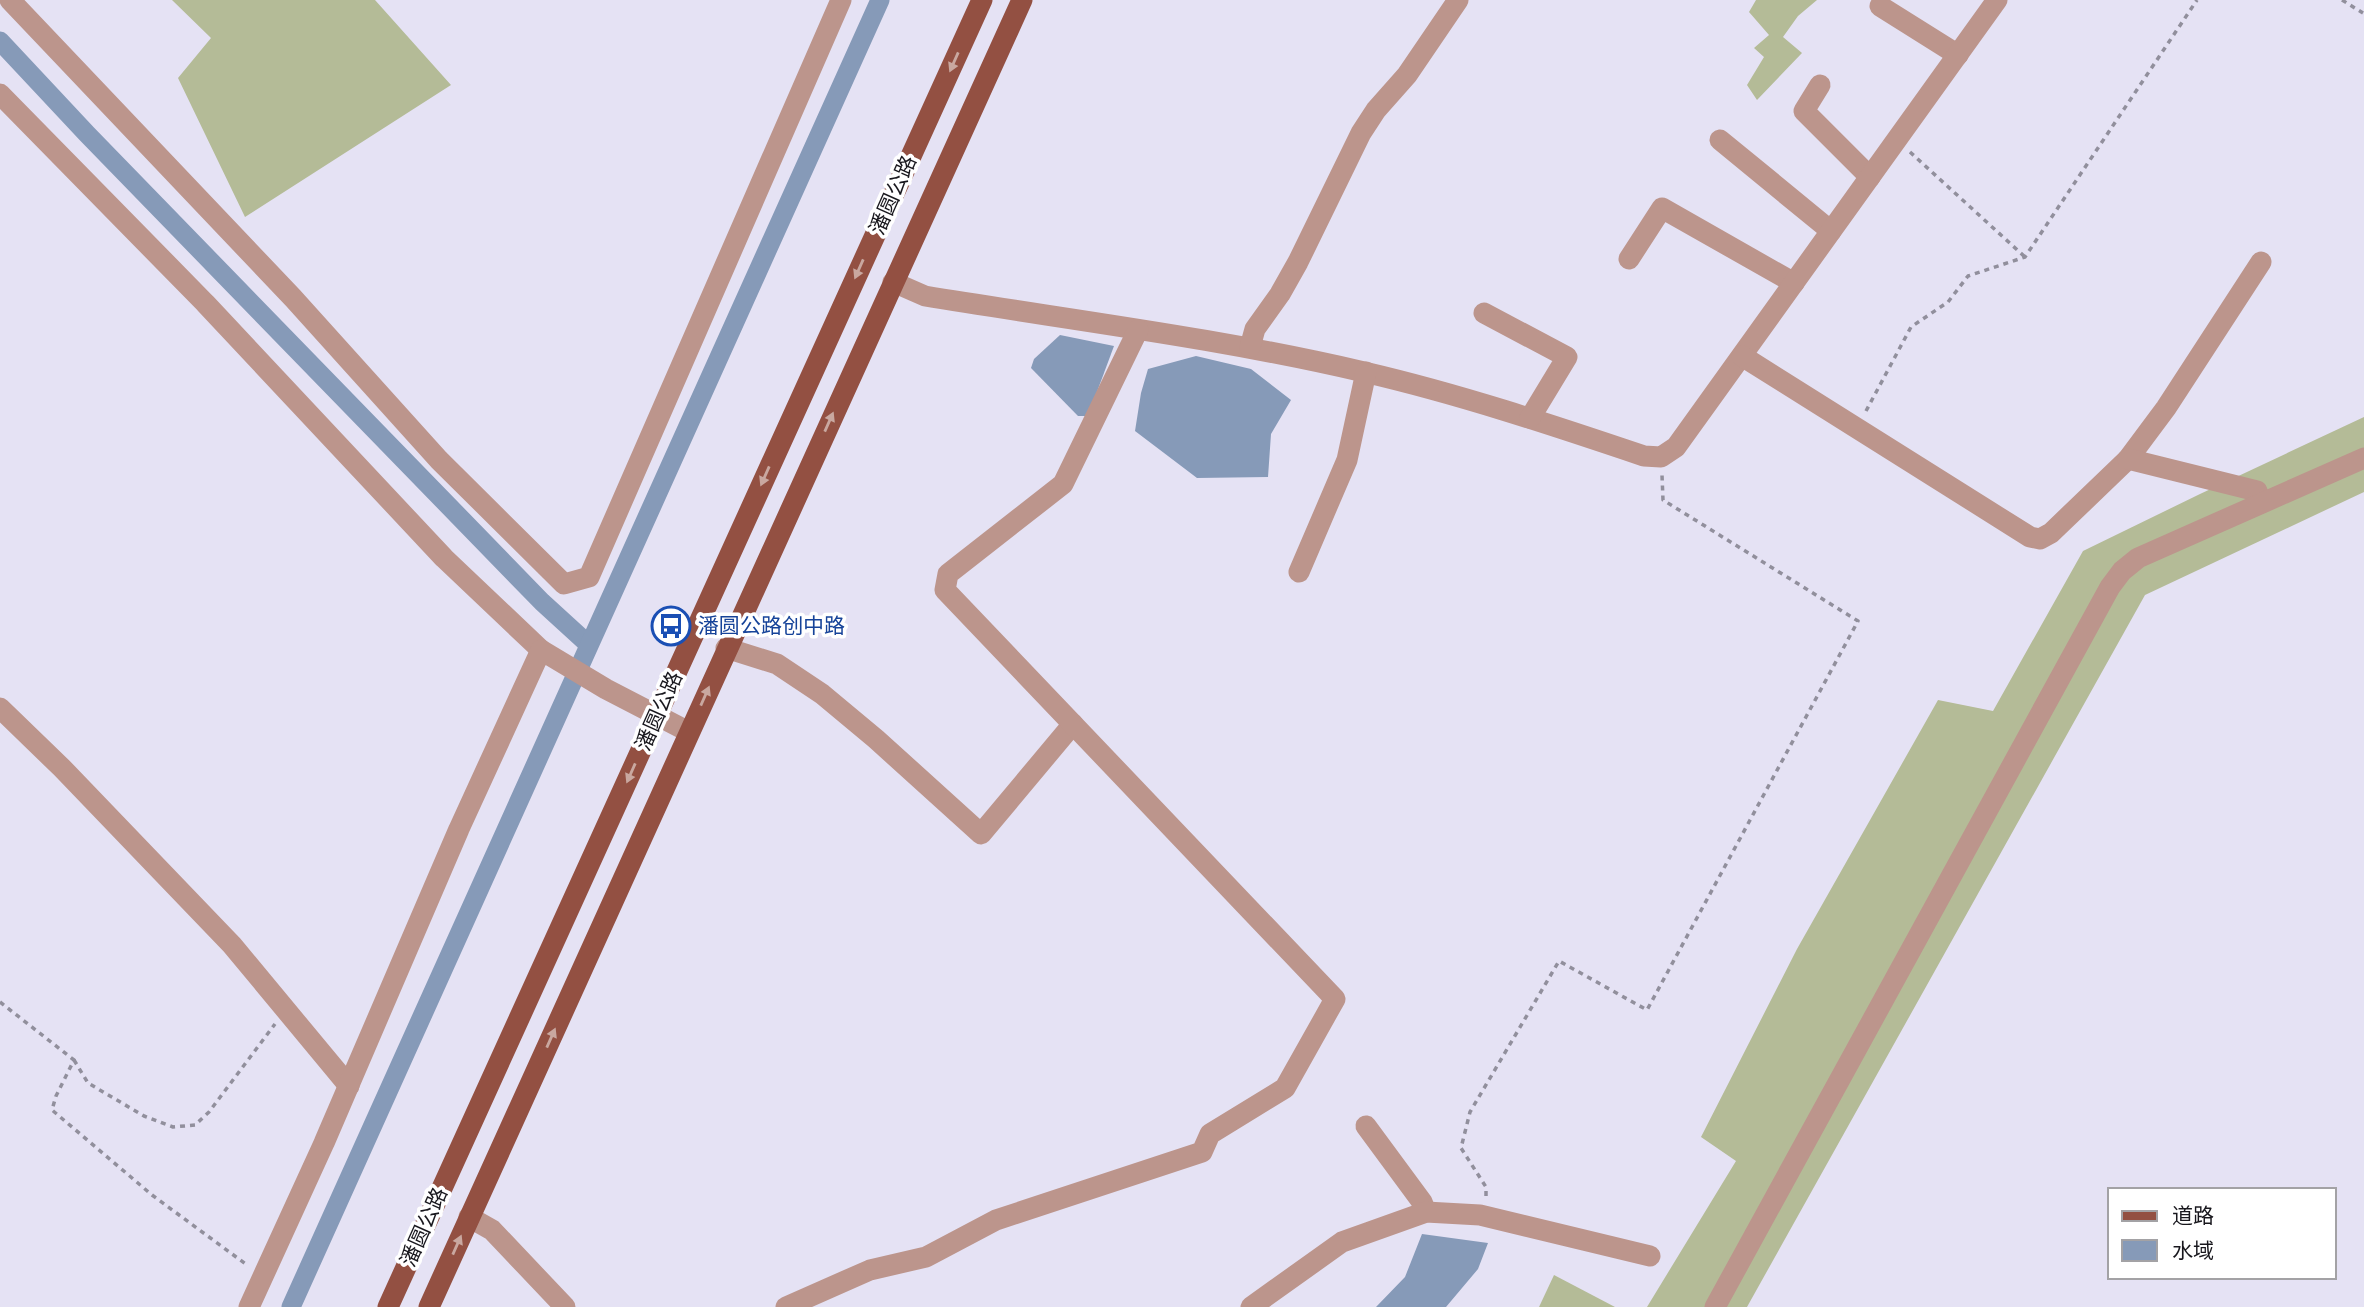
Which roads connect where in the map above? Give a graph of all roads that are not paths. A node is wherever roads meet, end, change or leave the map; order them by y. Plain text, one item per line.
1 (10, 0) edge
2 (841, 0) edge
3 (982, 0) edge
4 (1022, 0) edge
5 (1458, 0) edge
6 (1997, 0) edge
7 (1880, 6) dead end
8 (1958, 55) junction
9 (1820, 85) dead end
10 (0, 94) edge
11 (1720, 140) dead end
12 (1870, 177) junction
13 (1831, 231) junction
14 (1629, 258) dead end
15 (2261, 262) dead end
16 (892, 282) junction
17 (1794, 283) junction
18 (1484, 313) dead end
19 (1138, 330) junction
20 (1250, 347) junction
21 (1742, 356) junction
22 (1366, 372) junction
23 (1530, 418) junction
24 (2364, 458) edge
25 (2128, 459) junction
26 (2261, 503) junction
27 (1299, 572) dead end
28 (726, 649) junction
29 (541, 650) junction
30 (0, 708) edge
31 (656, 716) junction
32 (1073, 724) junction
33 (689, 732) junction
34 (349, 1086) junction
35 (1366, 1126) dead end
36 (1426, 1212) junction
37 (469, 1217) junction
38 (1650, 1256) dead end
39 (249, 1307) edge
40 (388, 1307) edge
41 (429, 1307) edge
42 (565, 1307) edge
43 (786, 1307) edge
44 (1251, 1307) edge
45 (1714, 1307) edge

1 - 2 street
3 -> 31 main road, 潘圆公路
4 - 16 main road, 潘圆公路
5 - 20 street
6 - 8 street
7 - 8 street
8 - 12 street
9 - 12 street
10 - 29 street
11 - 13 street
12 - 13 street
13 - 17 street
14 - 17 street
15 - 25 street
16 - 19 street
28 -> 16 main road, 潘圆公路
17 - 21 street
18 - 23 street
19 - 20 street
19 - 32 street
20 - 22 street
21 - 23 street
21 - 25 street
22 - 23 street
22 - 27 street
24 - 26 street
25 - 26 street
26 - 45 street
28 - 32 street
33 -> 28 main road, 潘圆公路
29 - 31 street
29 - 34 street
30 - 34 street
31 - 33 street
31 -> 40 main road, 潘圆公路
32 - 43 street
37 -> 33 main road, 潘圆公路
34 - 39 street
35 - 36 street
36 - 38 street
36 - 44 street
41 -> 37 main road, 潘圆公路
37 - 42 street

